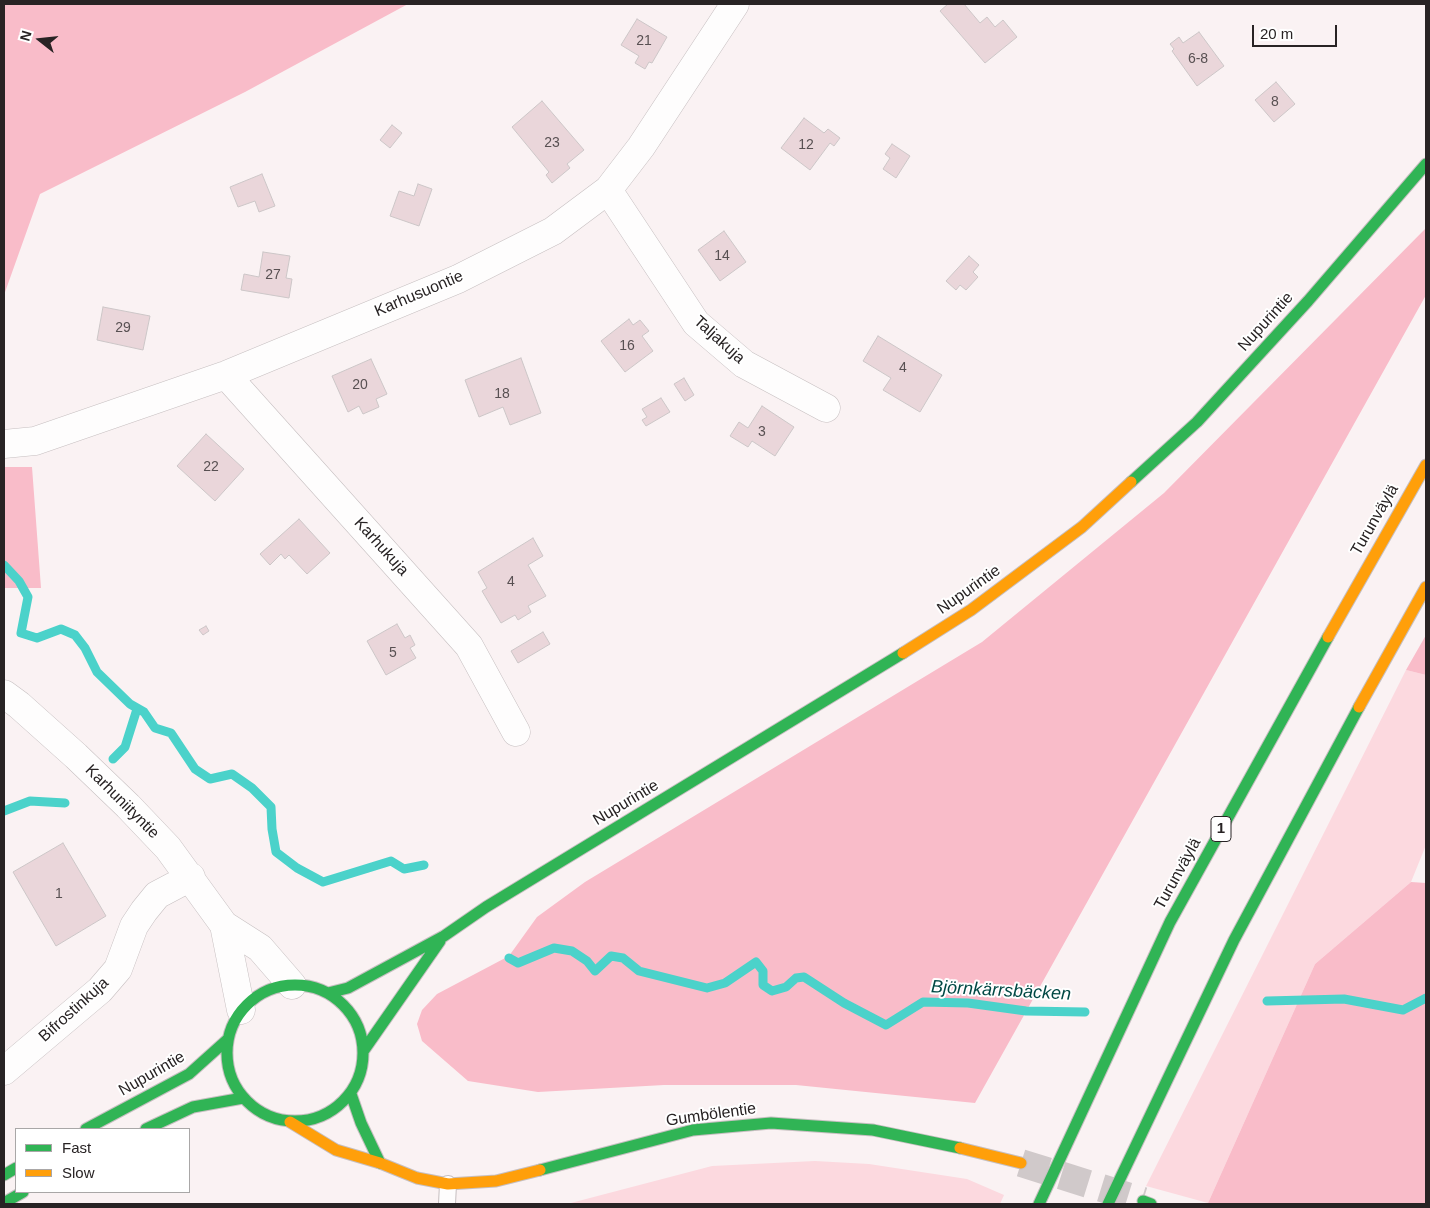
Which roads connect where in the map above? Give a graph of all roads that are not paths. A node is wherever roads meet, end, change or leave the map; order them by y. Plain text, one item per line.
1 (735, 4) edge
2 (1426, 164) edge
3 (608, 190) junction
4 (226, 375) junction
5 (826, 408) dead end
6 (4, 444) edge
7 (1426, 465) edge
8 (1426, 587) edge
9 (4, 694) edge
10 (516, 732) dead end
11 (191, 877) junction
12 (224, 925) junction
13 (444, 936) junction
14 (292, 985) junction
15 (328, 993) junction
16 (241, 1010) junction
17 (228, 1039) junction
18 (364, 1050) junction
19 (4, 1072) edge
20 (351, 1094) junction
21 (243, 1098) junction
22 (290, 1122) junction
23 (88, 1128) edge
24 (148, 1128) edge
25 (1020, 1163) tunnel mouth
26 (380, 1164) junction
27 (15, 1169) edge
28 (4, 1175) edge
29 (448, 1184) junction
30 (21, 1193) edge
31 (4, 1203) edge
32 (447, 1204) edge
33 (1039, 1204) edge
34 (1108, 1204) edge

1 - 3 street, Karhusuontie
2 - 13 main road, Nupurintie
3 - 4 street, Karhusuontie
3 - 5 street, Taljakuja
4 - 6 street, Karhusuontie
4 - 10 street, Karhukuja
7 - 33 main road, Turunväylä / 1
8 - 34 main road
9 - 11 street, Karhuniityntie
11 - 12 street, Karhuniityntie
11 - 19 street, Bifrostinkuja
12 - 14 street, Karhuniityntie
12 - 16 street, Karhuniityntie
13 - 15 main road, Nupurintie
13 - 18 main road, Nupurintie
14 - 15 main road
14 - 16 main road
15 - 18 main road
16 - 17 main road
17 - 21 main road
17 - 23 main road, Nupurintie
18 - 20 main road
20 - 22 main road
20 - 26 main road
21 - 22 main road
21 - 24 main road
22 - 26 main road, Gumbölentie
25 - 29 main road, Gumbölentie
26 - 29 main road, Gumbölentie
27 - 28 main road
29 - 32 lane
30 - 31 main road

